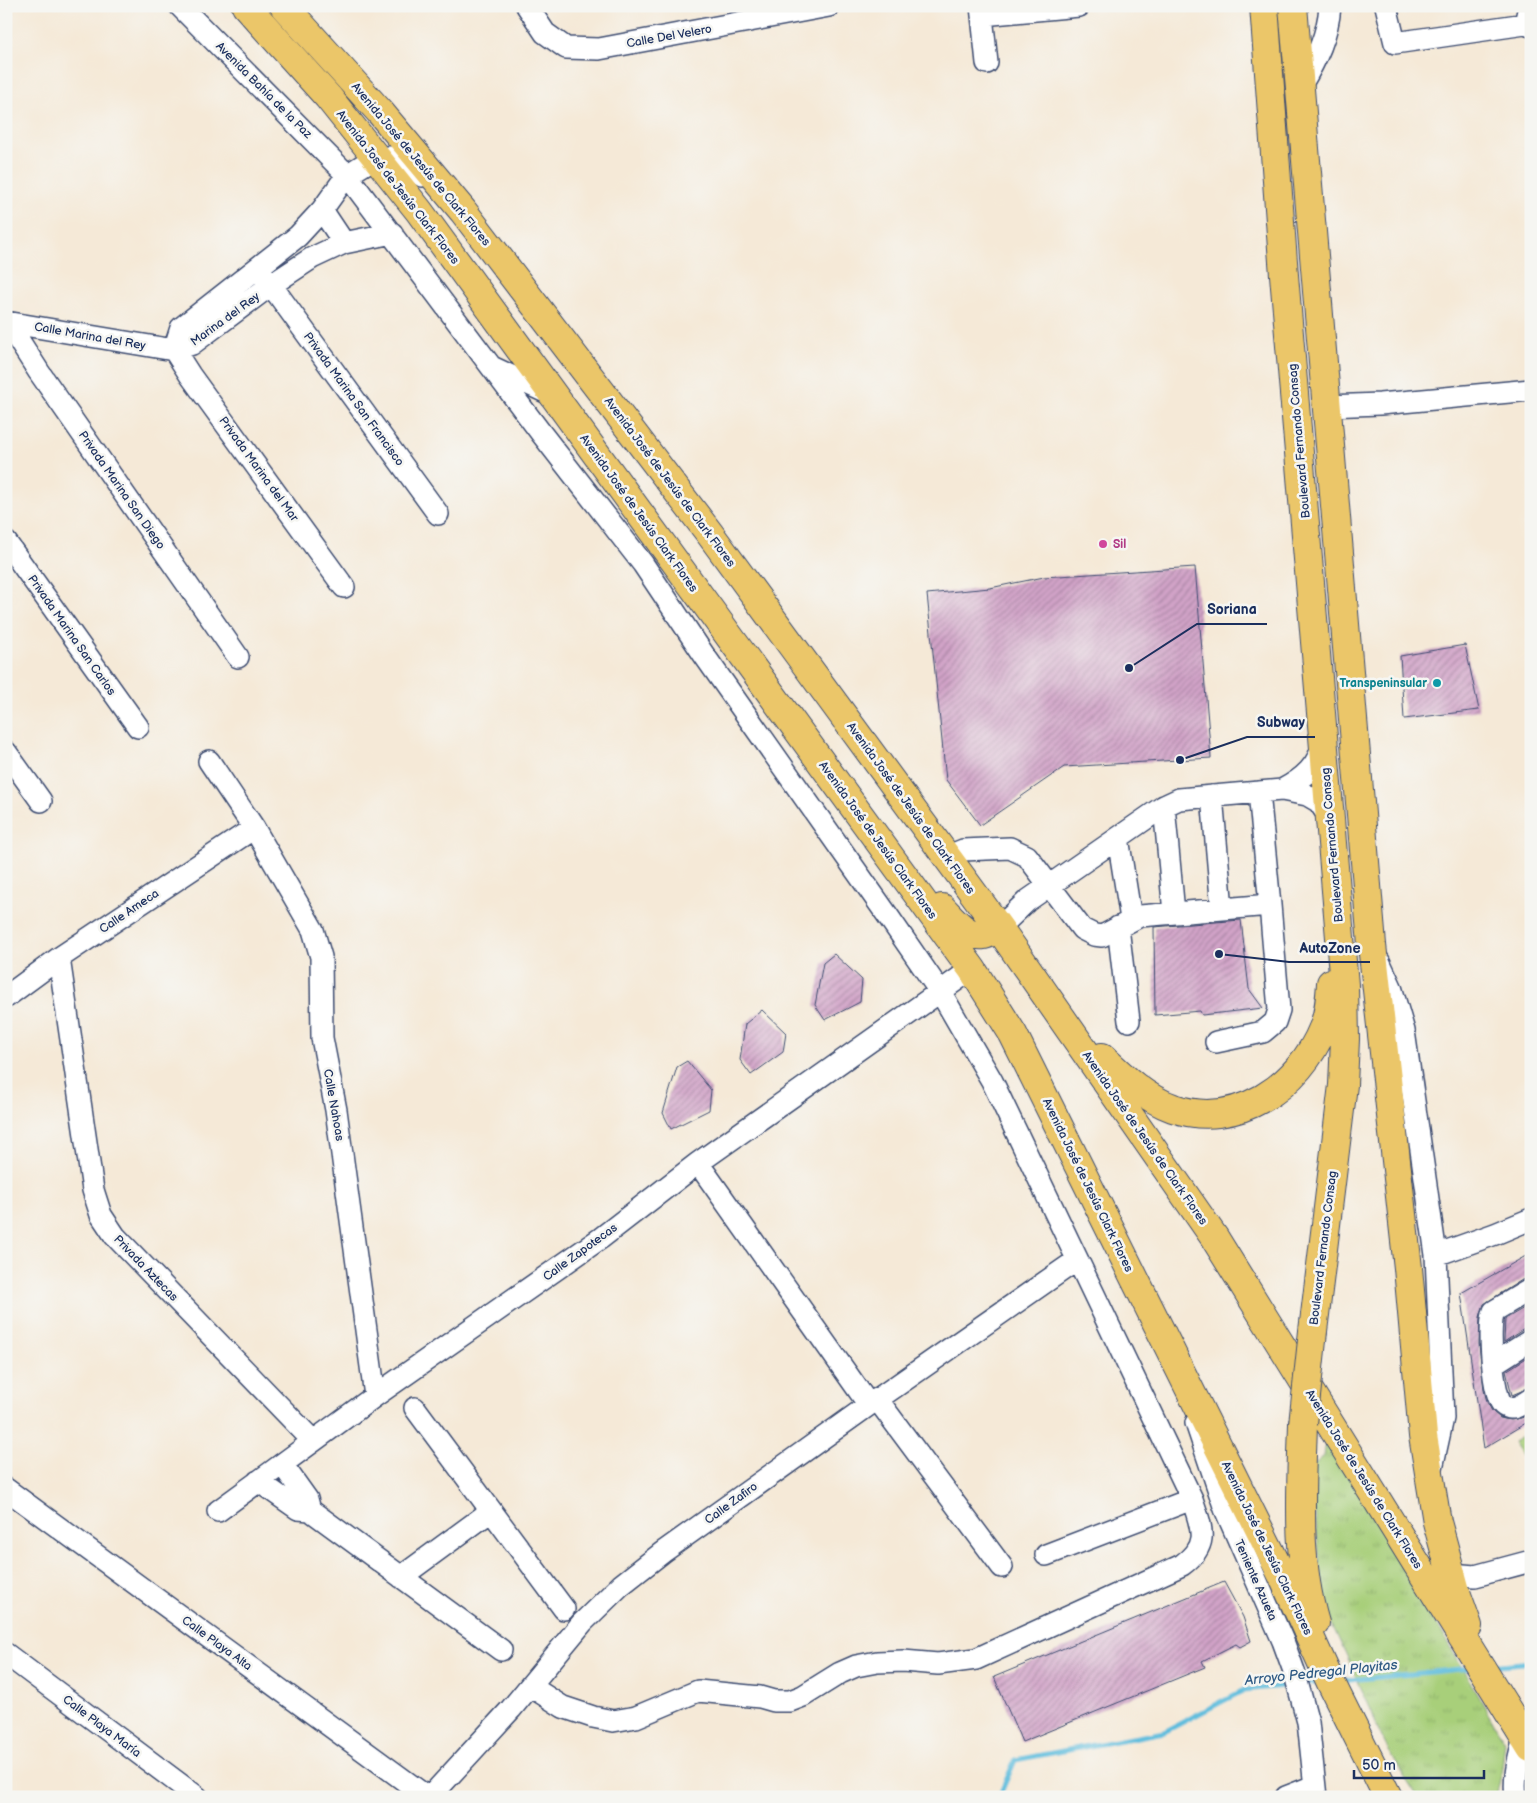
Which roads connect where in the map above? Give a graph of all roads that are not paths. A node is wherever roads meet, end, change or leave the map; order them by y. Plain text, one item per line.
1 (180, 6) edge
2 (246, 6) edge
3 (284, 6) edge
4 (527, 6) edge
5 (829, 6) edge
6 (1079, 6) edge
7 (1264, 6) edge
8 (1294, 6) edge
9 (1330, 6) edge
10 (1386, 6) edge
11 (981, 11) edge
12 (1528, 19) edge
13 (987, 63) dead end
14 (1301, 84) junction
15 (328, 97) junction
16 (380, 112) junction
17 (376, 157) junction
18 (347, 175) junction
19 (322, 210) junction
20 (464, 211) junction
21 (392, 233) junction
22 (344, 243) junction
23 (258, 268) junction
24 (271, 285) junction
25 (7, 322) edge
26 (174, 350) junction
27 (492, 367) junction
28 (1531, 390) edge
29 (552, 395) junction
30 (1327, 406) junction
31 (438, 514) dead end
32 (6, 542) edge
33 (344, 587) dead end
34 (1345, 625) junction
35 (1315, 627) junction
36 (238, 657) dead end
37 (138, 727) dead end
38 (1323, 736) junction
39 (6, 752) edge
40 (209, 761) dead end
41 (1282, 790) junction
42 (1259, 792) junction
43 (1212, 796) junction
44 (41, 801) dead end
45 (1164, 806) junction
46 (1330, 817) junction
47 (254, 828) junction
48 (1118, 838) junction
49 (946, 857) junction
50 (902, 872) junction
51 (1049, 885) junction
52 (1270, 906) junction
53 (1222, 909) junction
54 (1174, 913) junction
55 (993, 920) junction
56 (1125, 923) junction
57 (1340, 932) junction
58 (1372, 945) junction
59 (59, 958) junction
60 (972, 970) junction
61 (941, 992) junction
62 (6, 997) edge
63 (1129, 1021) dead end
64 (1065, 1023) junction
65 (1216, 1042) dead end
66 (698, 1163) junction
67 (1531, 1219) edge
68 (1436, 1255) junction
69 (1077, 1260) junction
70 (1531, 1289) edge
71 (1531, 1340) edge
72 (1493, 1364) junction
73 (1183, 1376) junction
74 (375, 1396) junction
75 (1531, 1399) edge
76 (873, 1401) junction
77 (415, 1408) dead end
78 (313, 1441) junction
79 (282, 1464) junction
80 (1430, 1478) junction
81 (258, 1481) junction
82 (6, 1490) edge
83 (1192, 1499) junction
84 (310, 1510) junction
85 (218, 1511) dead end
86 (491, 1511) junction
87 (1046, 1555) dead end
88 (1531, 1561) edge
89 (1002, 1567) dead end
90 (1451, 1574) junction
91 (401, 1576) junction
92 (564, 1609) dead end
93 (501, 1650) dead end
94 (6, 1654) edge
95 (1486, 1673) junction
96 (530, 1686) junction
97 (1527, 1743) edge
98 (1369, 1762) junction
99 (1315, 1791) edge
100 (197, 1797) edge
101 (428, 1797) edge
102 (1286, 1797) edge
103 (1388, 1797) edge
104 (1516, 1797) edge

1 - 18 street, Avenida Bahía de la Paz
2 - 15 highway, Avenida José de Jesús Clark Flores
3 - 16 highway, Avenida José de Jesús de Clark Flores
4 - 5 street, Calle Del Velero
6 - 11 street
7 - 35 highway, Boulevard Fernando Consag
8 - 14 highway
9 - 14 street
10 - 12 street
11 - 13 street
14 - 30 highway
15 - 16 highway
15 - 17 highway, Avenida José de Jesús Clark Flores
16 - 20 highway, Avenida José de Jesús de Clark Flores
17 - 18 street
17 - 20 street
17 - 29 highway, Avenida José de Jesús Clark Flores
18 - 19 street, Marina del Rey
18 - 21 street, Avenida Bahía de la Paz
19 - 22 street
19 - 23 street, Marina del Rey
20 - 49 highway, Avenida José de Jesús de Clark Flores
21 - 22 street, Marina del Rey
21 - 27 street, Avenida Bahía de la Paz
22 - 24 street, Marina del Rey
23 - 24 street, Privada Marina San Francisco
23 - 26 street, Marina del Rey
24 - 26 street, Marina del Rey
24 - 31 street, Privada Marina San Francisco
25 - 26 street, Calle Marina del Rey
25 - 36 street, Privada Marina San Diego
26 - 33 street, Privada Marina del Mar
27 - 29 street
27 - 61 street, Avenida Bahía de la Paz
28 - 30 street
29 - 50 highway, Avenida José de Jesús Clark Flores
30 - 34 highway
32 - 37 street, Privada Marina San Carlos
34 - 35 highway
34 - 58 highway
35 - 38 highway, Boulevard Fernando Consag
38 - 41 street
38 - 46 highway, Boulevard Fernando Consag
39 - 44 street
40 - 47 street, Calle Nahoas
41 - 42 street
41 - 46 street
42 - 43 street
42 - 52 street
43 - 45 street
43 - 53 street
45 - 48 street
45 - 54 street
46 - 57 highway, Boulevard Fernando Consag
47 - 59 street, Calle Ameca
47 - 74 street, Calle Nahoas
48 - 51 street
48 - 56 street
49 - 51 street
49 - 55 highway, Avenida José de Jesús de Clark Flores
50 - 55 highway
50 - 60 highway, Avenida José de Jesús Clark Flores
51 - 55 street
51 - 56 street
52 - 53 street
52 - 65 street
53 - 54 street
54 - 56 street
55 - 64 highway, Avenida José de Jesús de Clark Flores
56 - 63 street
57 - 64 highway
57 - 98 highway, Boulevard Fernando Consag, bridge
58 - 68 street
58 - 80 highway
59 - 62 street, Calle Ameca
59 - 78 street, Privada Aztecas
60 - 61 street, Calle Zapotecas
60 - 73 highway, Avenida José de Jesús Clark Flores
61 - 66 street, Calle Zapotecas
61 - 69 street, Avenida Bahía de la Paz
64 - 95 highway, Avenida José de Jesús de Clark Flores
66 - 74 street, Calle Zapotecas
66 - 76 street
67 - 68 street
68 - 80 street
69 - 76 street, Calle Zafiro
69 - 83 street, Avenida Bahía de la Paz
70 - 72 street
71 - 72 street
72 - 75 street
73 - 98 highway, Avenida José de Jesús Clark Flores
73 - 99 street, Teniente Azueta
74 - 78 street, Calle Zapotecas
76 - 89 street
76 - 96 street, Calle Zafiro
77 - 86 street
78 - 79 street, Calle Zapotecas
79 - 81 street, Calle Zapotecas
79 - 84 street
80 - 90 highway
81 - 84 street
81 - 85 street, Calle Zapotecas
82 - 101 street, Calle Playa Alta
83 - 87 street
83 - 96 street, Avenida Bahía de la Paz
84 - 91 street
86 - 91 street
86 - 92 street
88 - 90 street
90 - 95 highway
91 - 93 street
94 - 100 street, Calle Playa María
95 - 97 highway
96 - 101 street, Calle Zafiro
97 - 104 street
98 - 103 highway
99 - 102 street

